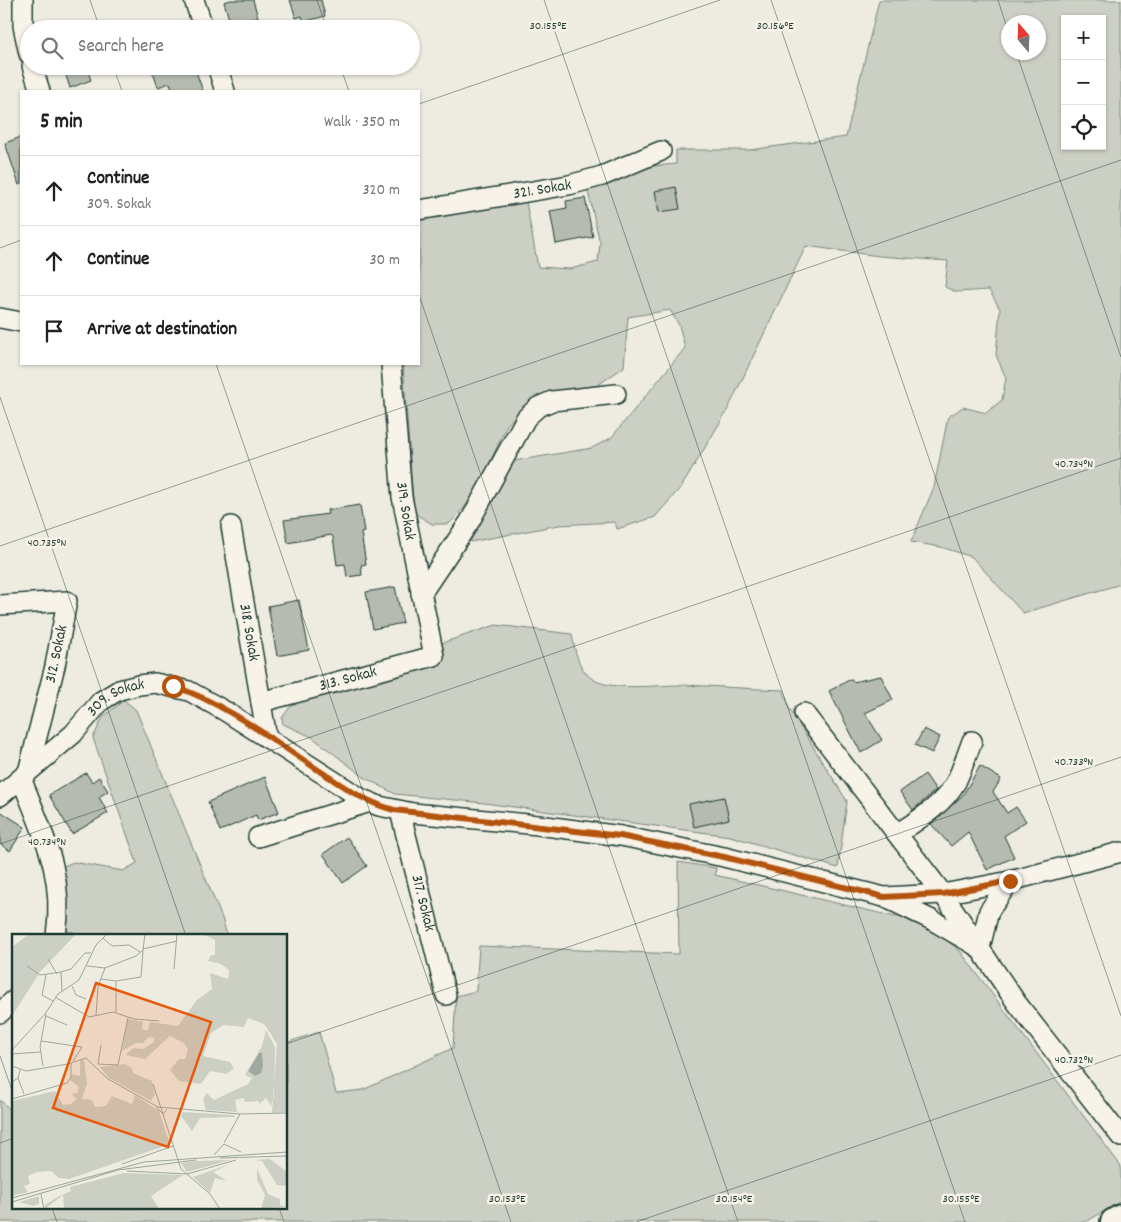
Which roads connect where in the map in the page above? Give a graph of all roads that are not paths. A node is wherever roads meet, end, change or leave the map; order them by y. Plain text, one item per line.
1 (23, 0) edge
2 (194, 0) edge
3 (23, 20) edge
4 (201, 20) edge
5 (35, 75) edge
6 (219, 75) edge
7 (40, 90) edge
8 (225, 90) edge
9 (661, 152) dead end
10 (420, 210) edge
11 (0, 318) edge
12 (20, 322) edge
13 (391, 365) edge
14 (616, 394) dead end
15 (231, 526) dead end
16 (421, 594) junction
17 (0, 605) edge
18 (434, 656) joint
19 (261, 702) junction
20 (804, 713) dead end
21 (268, 738) junction
22 (972, 742) dead end
23 (25, 775) junction
24 (0, 796) edge
25 (370, 802) junction
26 (400, 811) junction
27 (897, 834) junction
28 (258, 838) dead end
29 (1121, 852) edge
30 (1010, 881) junction
31 (943, 894) junction
32 (884, 897) junction
33 (56, 934) edge
34 (980, 948) junction
35 (446, 995) dead end
36 (12, 1002) edge
37 (0, 1013) edge
38 (1121, 1137) edge
39 (1121, 1218) edge
40 (1114, 1222) edge

1 - 3 street
2 - 4 street
5 - 7 street
6 - 8 street
9 - 10 street, 321. Sokak
11 - 12 street
13 - 16 street, 319. Sokak
14 - 16 street
15 - 19 street, 318. Sokak
16 - 18 street, 319. Sokak
17 - 23 street, 312. Sokak
18 - 19 street, 313. Sokak
19 - 21 street, 318. Sokak
20 - 27 street
21 - 23 street, 309. Sokak
21 - 25 street, 309. Sokak
22 - 27 street
23 - 24 street, 309. Sokak
23 - 33 street
25 - 26 street, 309. Sokak
25 - 28 street
26 - 32 street, 309. Sokak
26 - 35 street, 317. Sokak
27 - 31 street
29 - 30 street, 309. Sokak
30 - 31 street, 309. Sokak
30 - 34 street
31 - 32 street, 309. Sokak
31 - 34 street
32 - 34 street
34 - 38 street
36 - 37 street
39 - 40 highway

